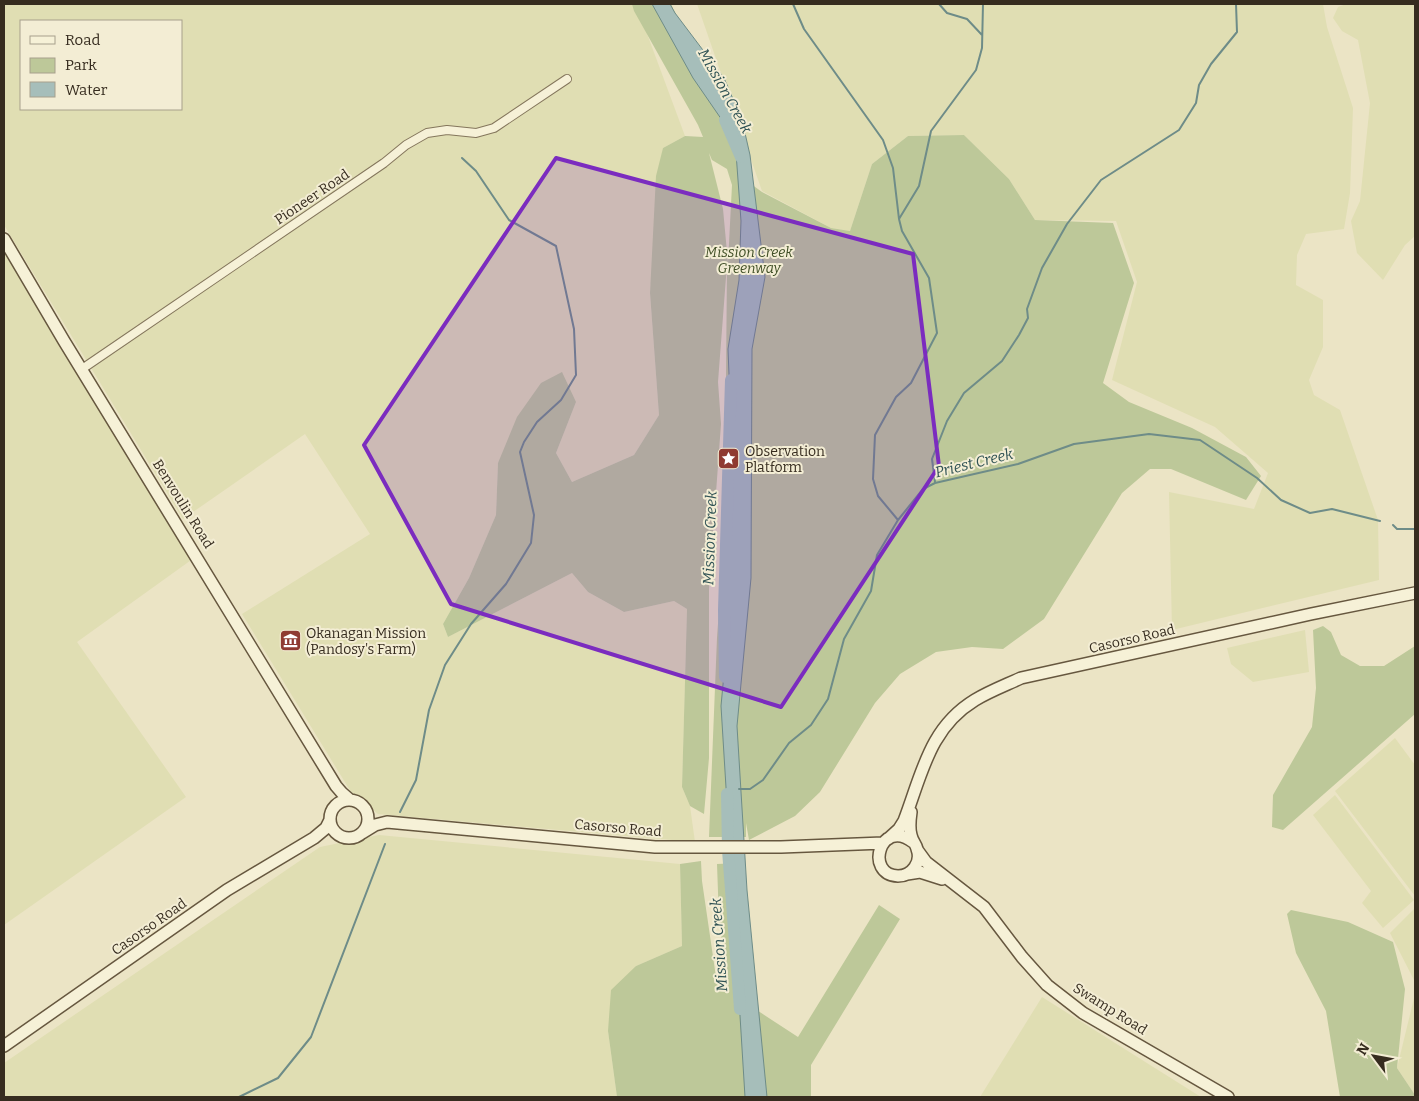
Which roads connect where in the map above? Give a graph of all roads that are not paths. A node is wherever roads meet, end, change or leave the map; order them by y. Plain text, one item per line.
1 (567, 79) dead end
2 (4, 239) edge
3 (82, 369) junction
4 (1415, 593) edge
5 (336, 786) junction
6 (913, 798) junction
7 (350, 800) junction
8 (334, 808) junction
9 (366, 810) junction
10 (330, 820) junction
11 (386, 822) junction
12 (362, 833) junction
13 (339, 836) junction
14 (314, 838) junction
15 (886, 841) junction
16 (847, 845) junction
17 (916, 846) junction
18 (879, 861) junction
19 (905, 875) junction
20 (951, 882) junction
21 (4, 1046) edge
22 (1228, 1097) edge

1 - 3 street, Pioneer Road
2 - 3 main road, Benvoulin Road
3 - 5 main road, Benvoulin Road
4 - 6 main road, Casorso Road
5 - 7 main road, Benvoulin Road
5 - 8 main road
6 - 15 main road, Casorso Road
6 - 17 main road, Casorso Road
7 - 8 main road
7 - 9 main road
8 - 10 main road
9 - 11 main road, Casorso Road
9 - 12 main road
10 - 13 main road
10 - 14 main road, Casorso Road
11 - 12 main road, Casorso Road
11 - 16 main road, Casorso Road
12 - 13 main road
13 - 14 main road, Casorso Road
14 - 21 main road, Casorso Road
15 - 16 main road, Casorso Road
15 - 17 main road
15 - 18 main road
16 - 18 main road, Casorso Road
17 - 19 main road
17 - 20 main road, Swamp Road
18 - 19 main road
19 - 20 main road, Swamp Road
20 - 22 main road, Swamp Road

